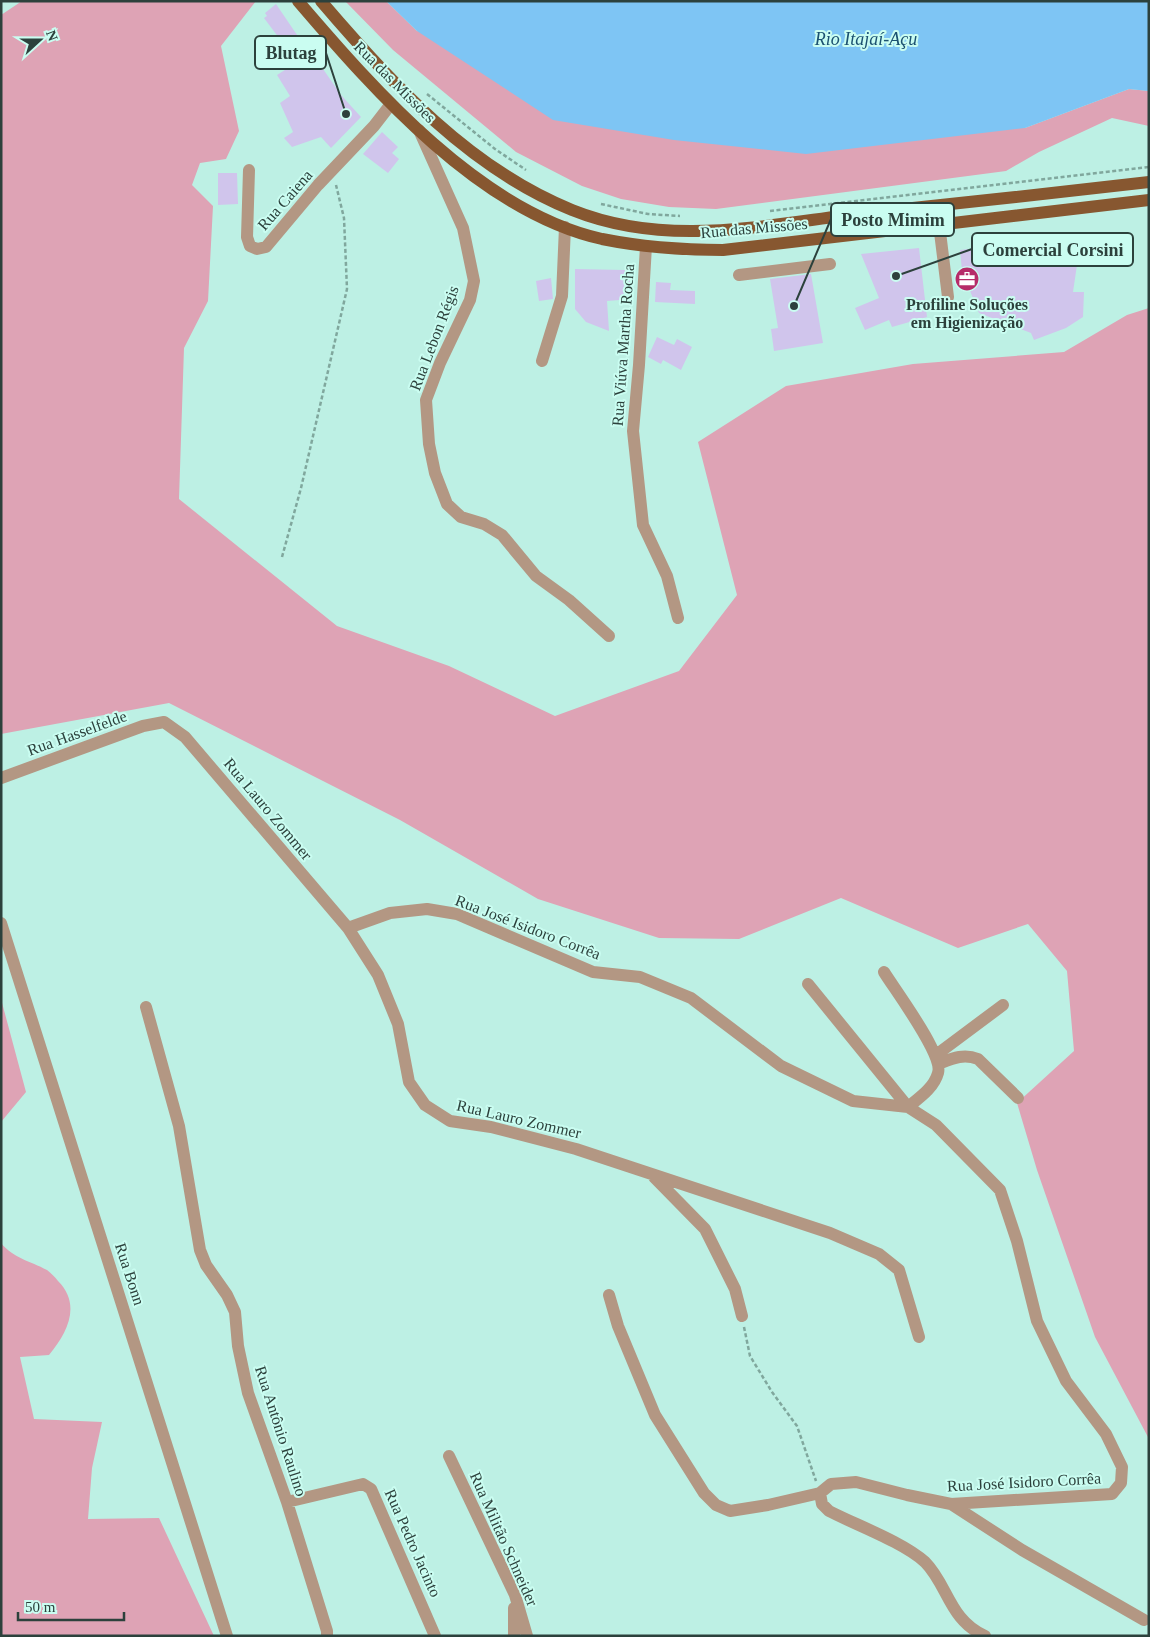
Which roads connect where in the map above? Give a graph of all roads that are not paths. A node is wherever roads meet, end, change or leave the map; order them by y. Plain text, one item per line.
1 (298, 1) edge
2 (321, 1) edge
3 (391, 104) junction
4 (419, 130) junction
5 (249, 170) dead end
6 (1149, 182) edge
7 (1149, 200) edge
8 (939, 224) junction
9 (565, 227) junction
10 (646, 246) junction
11 (830, 264) dead end
12 (739, 275) dead end
13 (948, 297) dead end
14 (542, 361) dead end
15 (678, 618) dead end
16 (609, 636) dead end
17 (164, 722) joint
18 (1, 778) edge
19 (1, 923) edge
20 (348, 928) junction
21 (884, 972) dead end
22 (808, 984) dead end
23 (1003, 1005) dead end
24 (146, 1007) dead end
25 (937, 1060) junction
26 (1018, 1098) dead end
27 (908, 1107) junction
28 (652, 1175) junction
29 (609, 1295) dead end
30 (742, 1316) road end
31 (920, 1337) dead end
32 (449, 1456) dead end
33 (820, 1493) junction
34 (287, 1502) junction
35 (951, 1504) junction
36 (515, 1594) junction
37 (1144, 1620) dead end
38 (227, 1636) edge
39 (327, 1636) edge
40 (435, 1636) edge
41 (514, 1636) edge
42 (527, 1636) edge
43 (986, 1636) edge

1 - 3 main road, Rua das Missões
2 - 6 main road, Rua das Missões
3 - 4 main road, Rua das Missões
3 - 5 street, Rua Caiena
4 - 9 main road, Rua das Missões
4 - 16 street, Rua Lebon Régis
7 - 8 main road, Rua das Missões
8 - 10 main road, Rua das Missões
8 - 13 street
9 - 10 main road, Rua das Missões
9 - 14 street
10 - 15 street, Rua Viúva Martha Rocha
11 - 12 street
17 - 18 street, Rua Hasselfelde
17 - 20 street, Rua Lauro Zommer
19 - 38 street, Rua Bonn
20 - 27 street, Rua José Isidoro Corrêa
20 - 28 street, Rua Lauro Zommer
21 - 25 street
22 - 27 street
23 - 25 street
24 - 34 street, Rua Antônio Raulino
25 - 26 street
25 - 27 street
27 - 35 street, Rua José Isidoro Corrêa
28 - 30 street
28 - 31 street, Rua Lauro Zommer
29 - 33 street, Rua José Isidoro Corrêa
32 - 36 street, Rua Militão Schneider
33 - 35 street, Rua José Isidoro Corrêa
33 - 43 street
34 - 39 street, Rua Antônio Raulino
34 - 40 street, Rua Pedro Jacinto
35 - 37 street
36 - 41 street
36 - 42 street, Rua Militão Schneider

